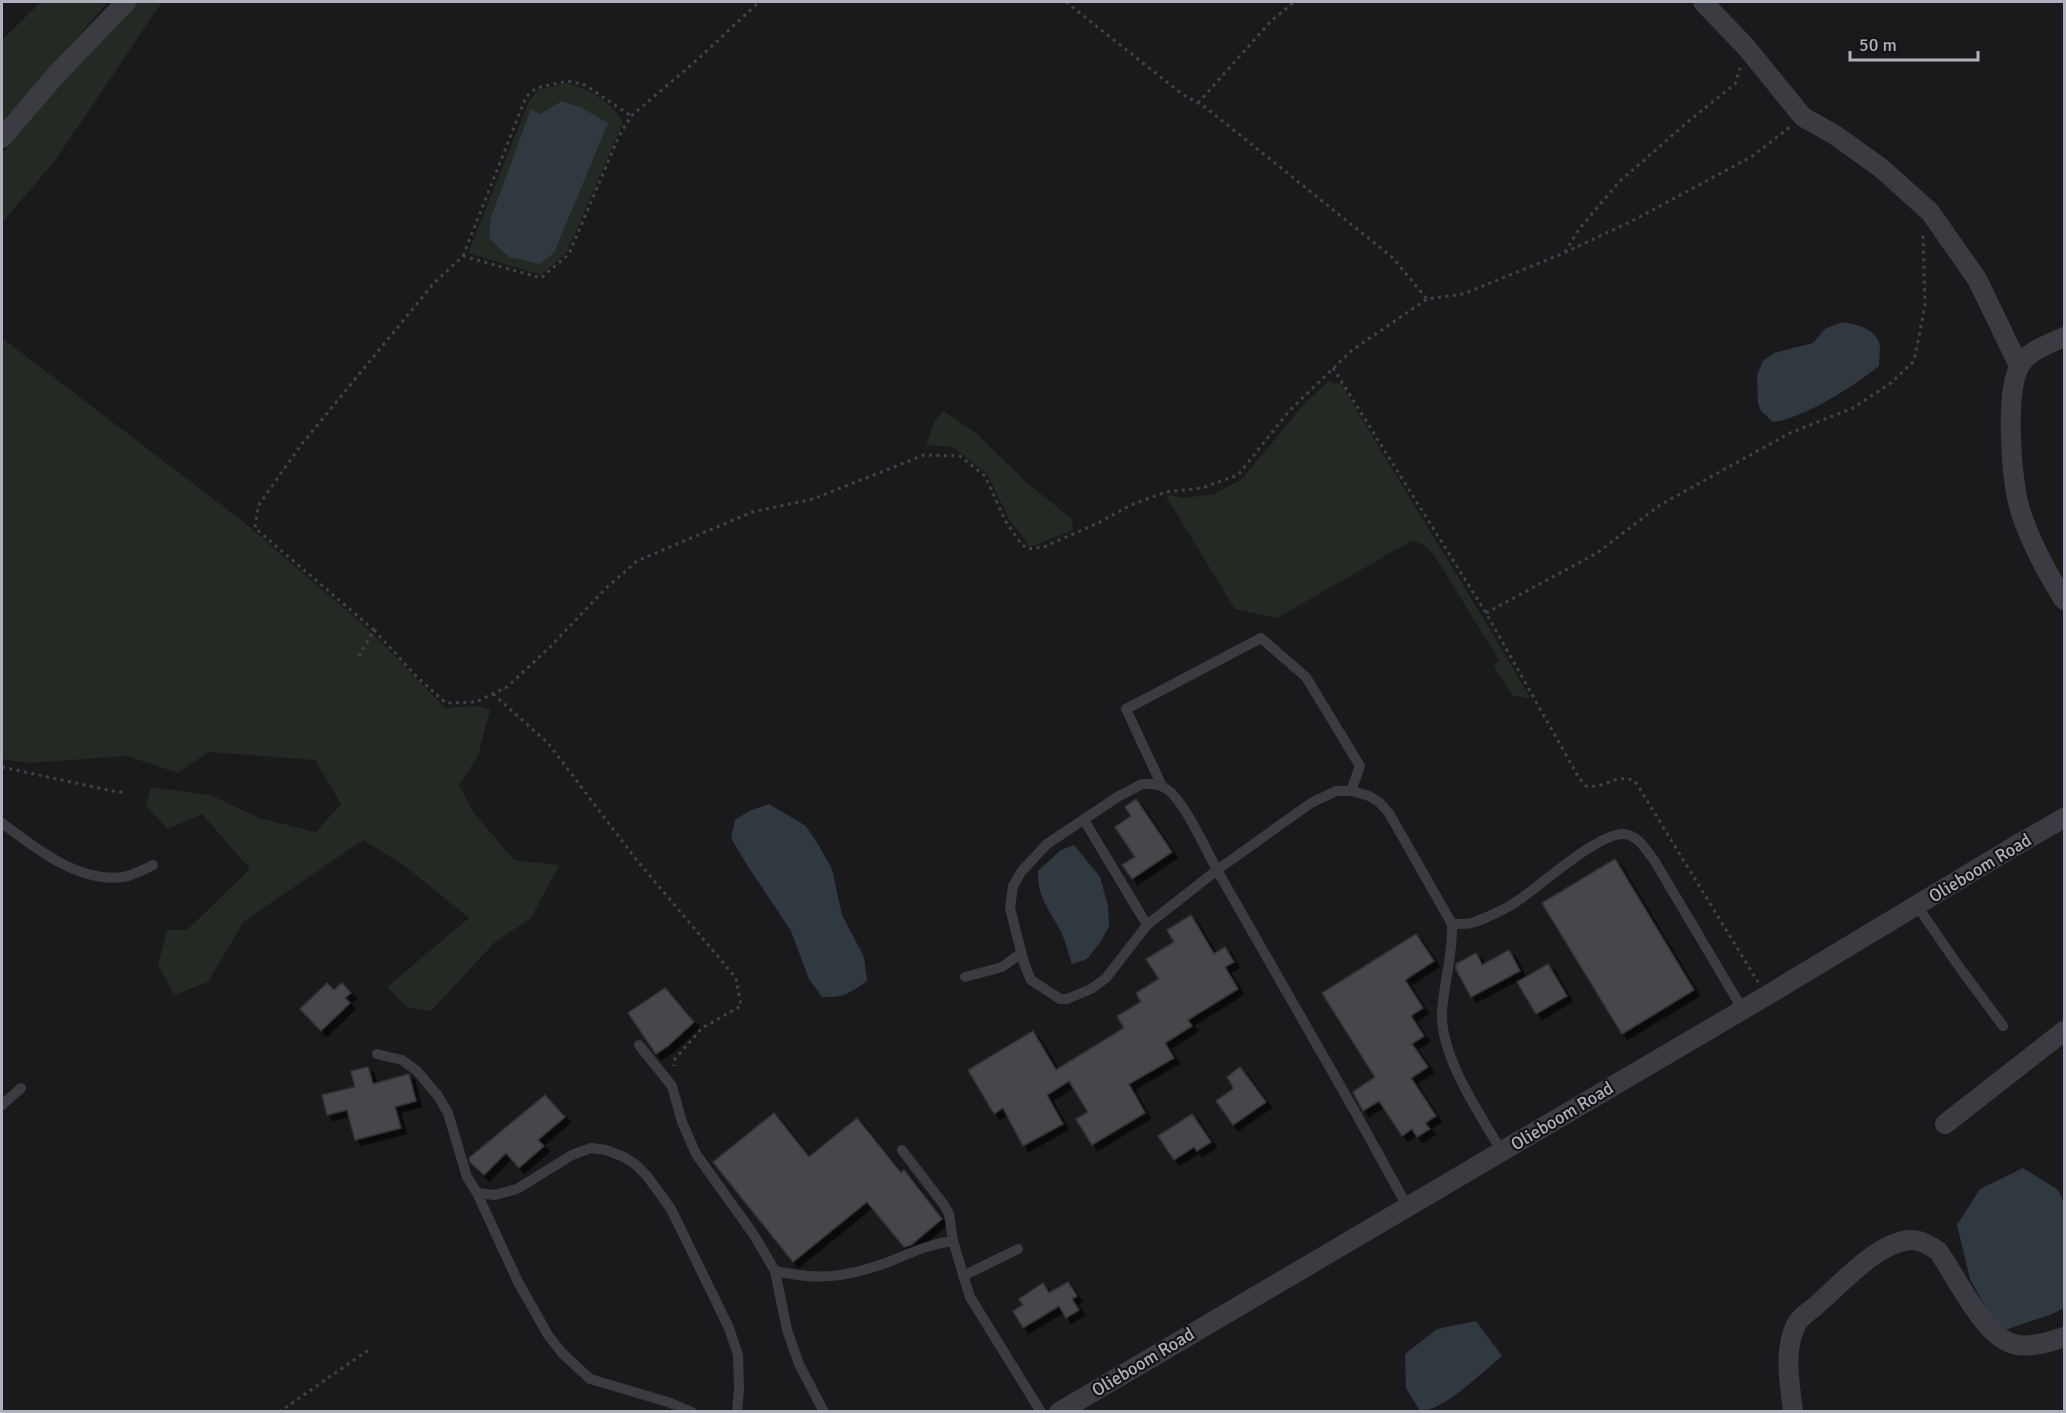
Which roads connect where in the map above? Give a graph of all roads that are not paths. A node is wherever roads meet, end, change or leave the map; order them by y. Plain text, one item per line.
1 (126, 2) edge
2 (1703, 2) edge
3 (2, 138) edge
4 (2064, 337) edge
5 (2019, 366) junction
6 (2064, 600) edge
7 (1161, 786) junction
8 (1351, 791) junction
9 (2064, 818) edge
10 (1084, 820) junction
11 (2, 823) edge
12 (153, 865) dead end
13 (1217, 870) junction
14 (1917, 906) junction
15 (1452, 924) junction
16 (1147, 926) junction
17 (1021, 953) junction
18 (965, 977) dead end
19 (1743, 1010) junction
20 (2003, 1026) dead end
21 (2064, 1031) edge
22 (639, 1045) dead end
23 (378, 1054) dead end
24 (21, 1088) dead end
25 (2, 1105) edge
26 (1945, 1124) dead end
27 (902, 1150) dead end
28 (1502, 1152) junction
29 (477, 1193) junction
30 (1407, 1206) junction
31 (953, 1241) junction
32 (1018, 1249) dead end
33 (775, 1271) junction
34 (963, 1276) junction
35 (2064, 1337) edge
36 (692, 1412) edge
37 (737, 1412) edge
38 (824, 1412) edge
39 (1041, 1412) edge
40 (1059, 1412) edge
41 (1793, 1412) edge

1 - 3 street
2 - 5 street
4 - 5 street
5 - 6 street
7 - 8 lane
7 - 10 lane
7 - 13 lane
8 - 13 lane
8 - 15 lane
9 - 14 street, Olieboom Road
10 - 16 lane
10 - 17 lane
11 - 12 lane
13 - 16 lane
13 - 30 lane
14 - 19 street, Olieboom Road
14 - 20 lane
15 - 19 lane
15 - 28 lane
16 - 17 lane
17 - 18 lane
19 - 28 street, Olieboom Road
21 - 26 street
22 - 33 lane
23 - 29 lane
24 - 25 lane
27 - 31 lane
28 - 30 street, Olieboom Road
29 - 36 lane
29 - 37 lane
30 - 40 street, Olieboom Road
31 - 33 lane
31 - 34 lane
32 - 34 lane
33 - 38 lane
34 - 39 lane
35 - 41 street

